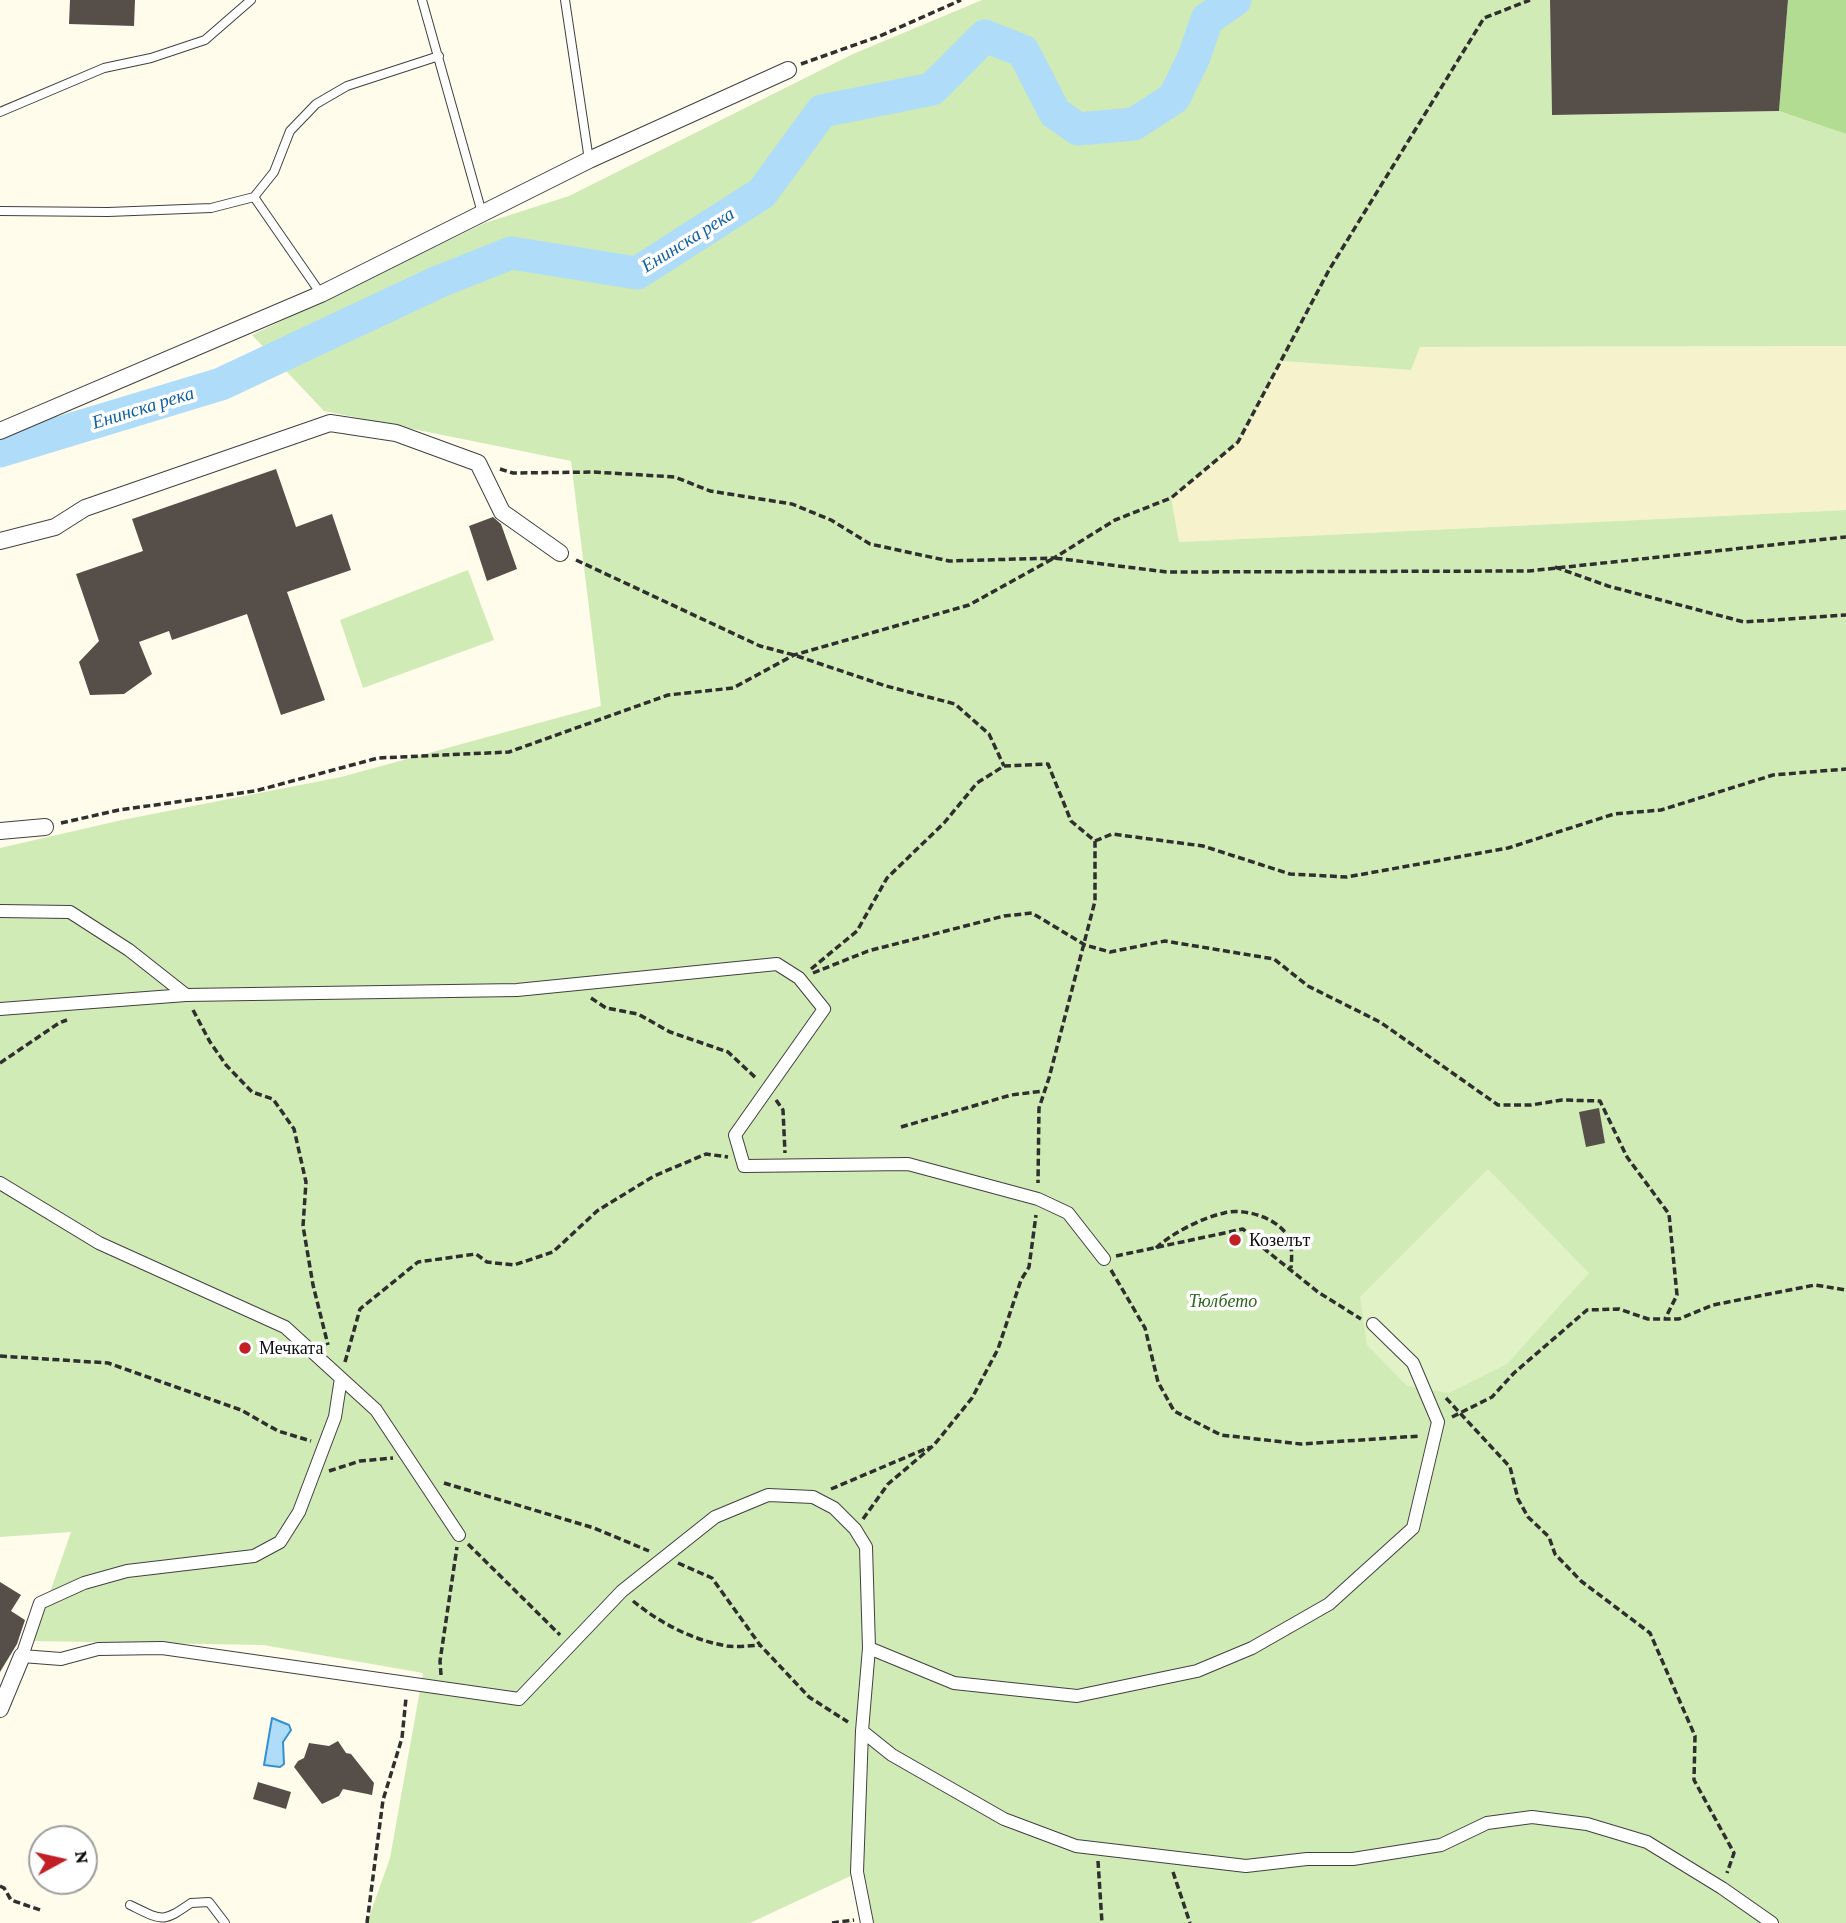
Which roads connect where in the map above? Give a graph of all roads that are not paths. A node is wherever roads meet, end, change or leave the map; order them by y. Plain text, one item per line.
1 (251, 0) edge
2 (422, 0) edge
3 (565, 0) edge
4 (439, 56) junction
5 (788, 70) road end
6 (0, 112) edge
7 (589, 160) junction
8 (254, 198) junction
9 (0, 211) edge
10 (482, 213) junction
11 (321, 294) junction
12 (0, 431) edge
13 (0, 541) edge
14 (560, 553) road end
15 (45, 827) road end
16 (0, 831) edge
17 (0, 911) edge
18 (186, 995) junction
19 (0, 1009) edge
20 (0, 1183) edge
21 (1104, 1259) road end
22 (1373, 1324) road end
23 (337, 1374) junction
24 (459, 1535) road end
25 (869, 1648) junction
26 (22, 1656) junction
27 (0, 1709) edge
28 (862, 1731) junction
29 (130, 1905) dead end
30 (225, 1923) edge
31 (867, 1923) edge
32 (1772, 1923) edge

1 - 6 lane
2 - 4 lane
3 - 7 lane
4 - 8 lane
4 - 10 lane
5 - 7 street
7 - 10 street
8 - 9 lane
8 - 11 lane
10 - 11 street
11 - 12 street
13 - 14 street
15 - 16 street
17 - 18 street
18 - 19 street
18 - 21 street
20 - 23 street
22 - 25 street
23 - 24 street
23 - 26 street
25 - 26 street
25 - 28 street
26 - 27 street
28 - 31 street
28 - 32 street
29 - 30 lane

